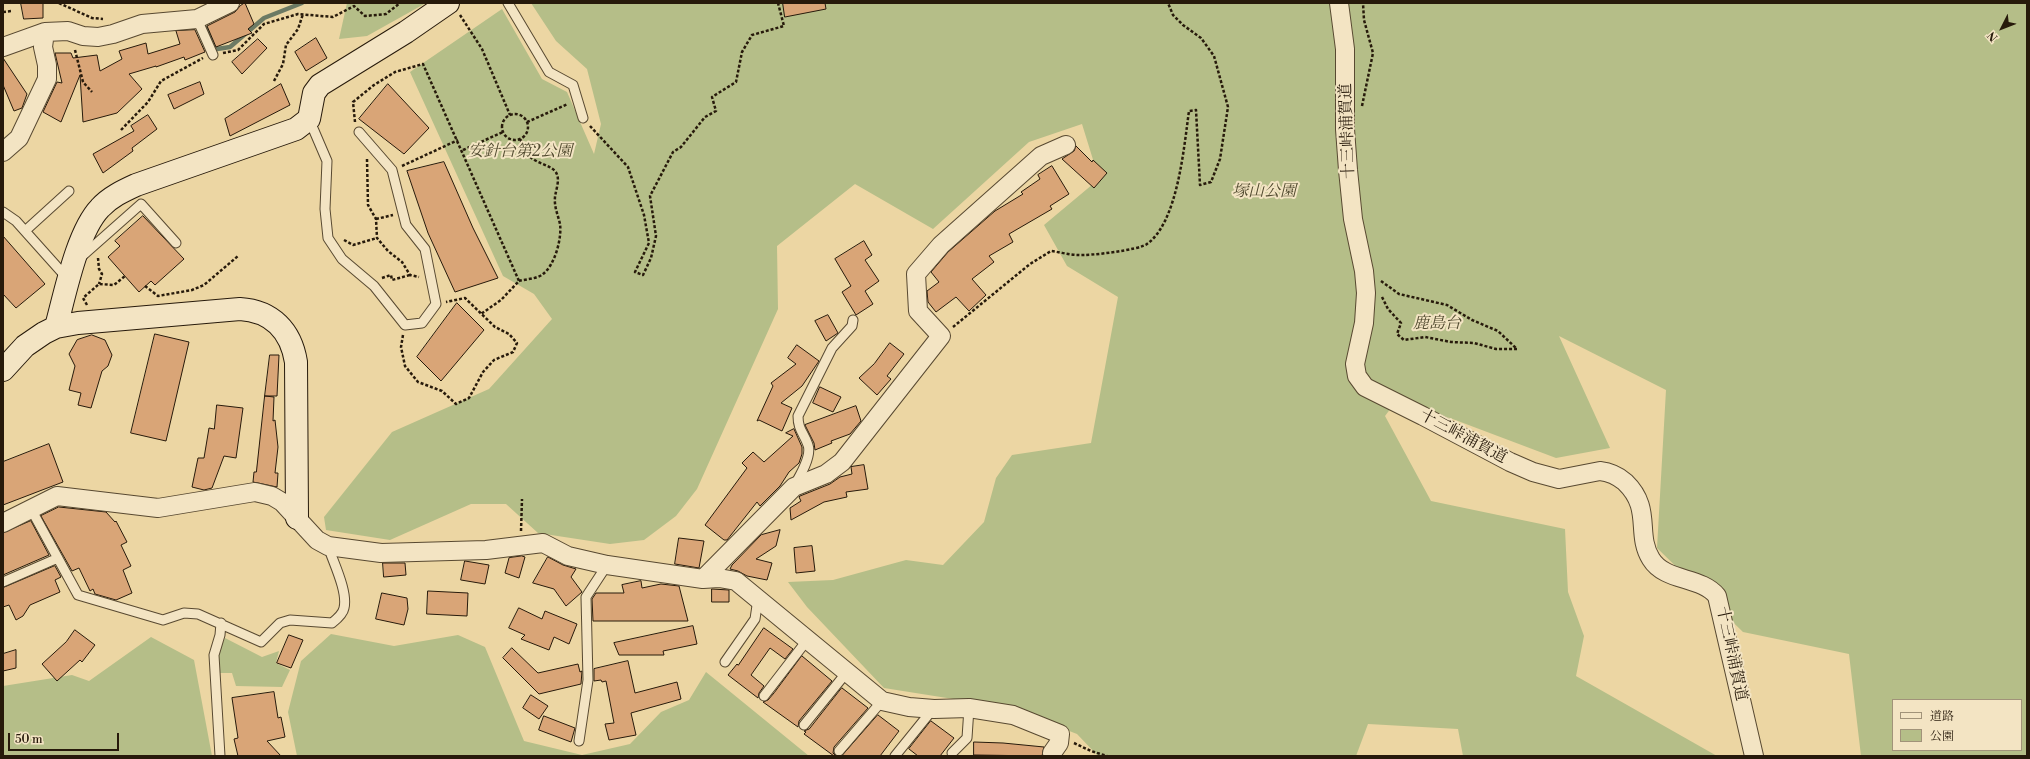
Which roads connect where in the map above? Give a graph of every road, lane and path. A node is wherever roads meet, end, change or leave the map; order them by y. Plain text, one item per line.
1 (230, 3) edge
2 (400, 3) edge
3 (508, 3) edge
4 (778, 3) edge
5 (1168, 3) edge
6 (1339, 3) edge
7 (1363, 3) edge
8 (452, 6) edge
9 (12, 11) dead end
10 (3, 12) edge
11 (303, 14) junction
12 (197, 19) junction
13 (45, 32) junction
14 (74, 33) junction
15 (3, 47) edge
16 (213, 55) junction
17 (274, 81) dead end
18 (92, 92) dead end
19 (577, 100) junction
20 (1359, 113) dead end
21 (510, 115) junction
22 (583, 118) joint
23 (309, 120) junction
24 (527, 122) junction
25 (120, 130) dead end
26 (359, 132) joint
27 (503, 132) junction
28 (520, 139) junction
29 (366, 140) junction
30 (458, 140) junction
31 (1066, 145) dead end
32 (463, 150) junction
33 (3, 152) edge
34 (392, 170) junction
35 (69, 191) dead end
36 (3, 212) edge
37 (403, 212) junction
38 (376, 218) junction
39 (25, 231) junction
40 (328, 232) junction
41 (377, 238) junction
42 (176, 243) dead end
43 (91, 249) junction
44 (238, 256) dead end
45 (72, 272) junction
46 (410, 275) junction
47 (125, 276) dead end
48 (431, 280) junction
49 (519, 281) junction
50 (370, 282) junction
51 (1385, 283) dead end
52 (100, 284) junction
53 (145, 286) dead end
54 (1380, 291) dead end
55 (436, 304) junction
56 (90, 310) dead end
57 (481, 314) junction
58 (853, 320) dead end
59 (405, 325) junction
60 (56, 327) junction
61 (941, 336) junction
62 (3, 370) edge
63 (794, 487) junction
64 (522, 498) dead end
65 (31, 509) junction
66 (297, 518) junction
67 (3, 523) edge
68 (521, 545) junction
69 (328, 546) junction
70 (58, 558) junction
71 (607, 565) junction
72 (703, 579) junction
73 (3, 582) edge
74 (758, 598) junction
75 (221, 623) junction
76 (808, 639) junction
77 (725, 662) dead end
78 (847, 672) junction
79 (764, 696) dead end
80 (882, 701) junction
81 (968, 708) junction
82 (934, 709) junction
83 (804, 726) dead end
84 (579, 741) dead end
85 (1069, 744) dead end
86 (839, 751) dead end
87 (952, 753) dead end
88 (1052, 753) dead end
89 (220, 756) edge
90 (895, 756) edge
91 (1107, 756) edge
92 (1754, 756) edge

1 - 12 street
2 - 11 path
3 - 19 lane
4 - 22 path
5 - 61 path
6 - 92 street, 十三峠浦賀道
7 - 20 path
8 - 21 path
8 - 23 street
9 - 10 path
11 - 16 path
11 - 17 path
12 - 14 street
12 - 16 lane
13 - 14 street
13 - 15 street
13 - 33 street
14 - 18 path
16 - 25 path
19 - 22 lane
19 - 24 path
21 - 24 path
21 - 27 path
23 - 40 lane
23 - 45 street
24 - 28 path
26 - 29 lane
26 - 30 path
27 - 28 path
27 - 32 path
28 - 49 path
29 - 34 lane
29 - 38 path
30 - 32 path
30 - 34 path
31 - 61 street
32 - 49 path
34 - 37 lane
35 - 39 lane
36 - 39 lane
37 - 38 path
37 - 48 lane
38 - 41 path
39 - 45 lane
40 - 41 path
40 - 50 lane
41 - 46 path
42 - 43 lane
43 - 45 lane
43 - 52 path
44 - 53 path
45 - 60 street
46 - 48 path
46 - 50 path
47 - 52 path
48 - 55 lane
49 - 57 path
50 - 59 lane
51 - 54 path
52 - 56 path
55 - 57 path
55 - 59 lane
57 - 59 path
58 - 63 lane
60 - 62 street
60 - 66 street
61 - 63 street
63 - 72 street
64 - 68 path
65 - 66 street
65 - 67 street
65 - 70 lane
66 - 69 street
68 - 69 street
68 - 71 street
69 - 75 lane
70 - 73 lane
70 - 75 lane
71 - 72 street
71 - 84 lane
72 - 74 street
74 - 76 street
74 - 77 lane
75 - 89 lane
76 - 78 street
76 - 79 lane
78 - 80 street
78 - 83 lane
80 - 82 street
80 - 86 lane
81 - 82 street
81 - 87 lane
81 - 88 street
82 - 90 lane
85 - 91 path

